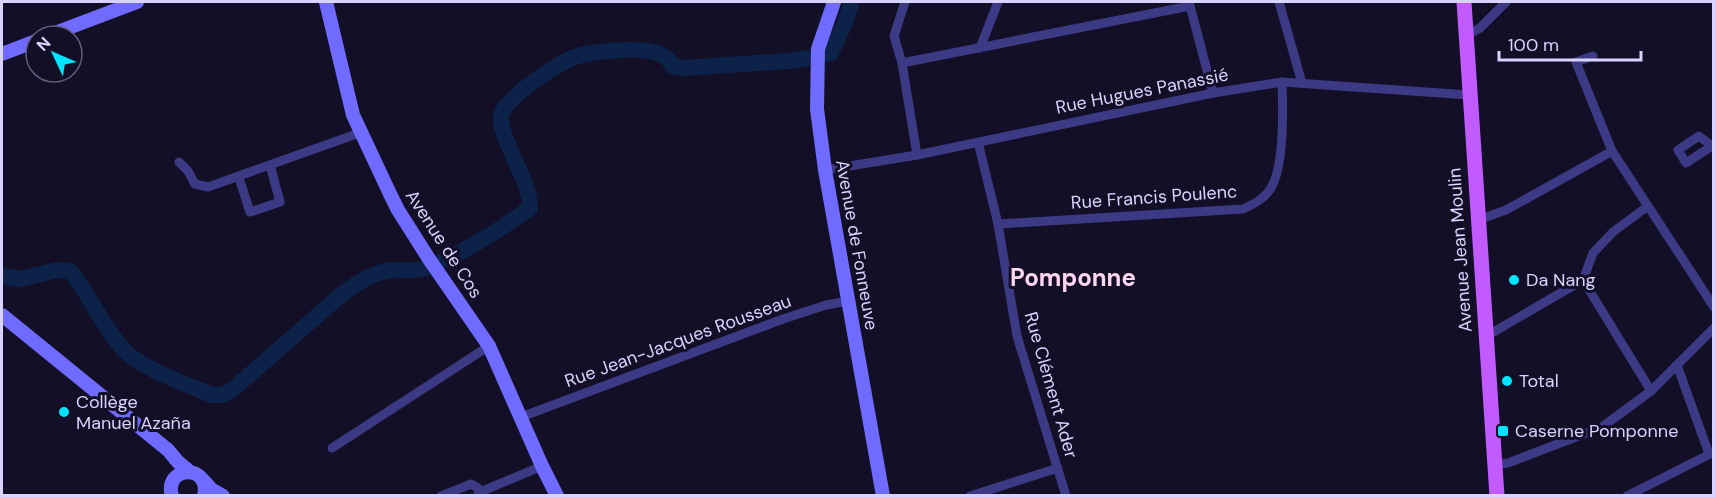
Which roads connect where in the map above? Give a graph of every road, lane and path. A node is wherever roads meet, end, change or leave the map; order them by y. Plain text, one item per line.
1 (137, 2) edge
2 (326, 2) edge
3 (834, 2) edge
4 (905, 2) edge
5 (998, 2) edge
6 (1278, 2) edge
7 (1464, 2) edge
8 (1506, 2) edge
9 (1189, 4) edge
10 (79, 24) edge
11 (1467, 35) junction
12 (24, 45) edge
13 (980, 48) junction
14 (2, 54) edge
15 (1593, 56) dead end
16 (902, 63) junction
17 (1282, 82) junction
18 (1302, 83) junction
19 (1213, 93) junction
20 (1469, 95) junction
21 (362, 132) junction
22 (978, 142) junction
23 (1609, 152) junction
24 (917, 155) junction
25 (179, 162) dead end
26 (270, 165) junction
27 (825, 170) junction
28 (239, 178) junction
29 (1648, 206) junction
30 (1478, 220) junction
31 (998, 224) junction
32 (1583, 280) junction
33 (849, 301) junction
34 (1713, 307) edge
35 (2, 315) edge
36 (1713, 328) edge
37 (1485, 337) junction
38 (489, 346) junction
39 (1677, 364) junction
40 (1651, 391) junction
41 (521, 417) junction
42 (162, 446) junction
43 (332, 448) dead end
44 (1711, 453) edge
45 (1494, 465) junction
46 (542, 466) junction
47 (1058, 468) junction
48 (190, 472) junction
49 (203, 480) junction
50 (172, 489) edge
51 (480, 494) edge
52 (204, 495) edge
53 (223, 495) edge
54 (441, 495) edge
55 (557, 495) edge
56 (883, 495) edge
57 (970, 495) edge
58 (1066, 495) edge
59 (1497, 495) edge
60 (1627, 495) edge

1 - 10 street
2 - 21 street, Avenue de Cos
3 - 27 street, Avenue de Fonneuve
4 - 16 street
5 - 13 street
6 - 18 street
7 - 11 main road, Avenue Jean Moulin
8 - 11 street
9 - 13 street
9 - 19 street
11 - 20 main road, Avenue Jean Moulin
12 - 14 street
13 - 16 street
15 - 23 street
16 - 24 street
17 - 18 street, Rue Hugues Panassié
17 - 19 street, Rue Hugues Panassié
17 - 31 street, Rue Francis Poulenc
18 - 20 street, Rue Hugues Panassié
19 - 22 street, Rue Hugues Panassié
20 - 30 main road, Avenue Jean Moulin
21 - 26 street
21 - 38 street, Avenue de Cos
22 - 24 street, Rue Hugues Panassié
22 - 31 street, Rue Clément Ader
23 - 29 street
23 - 30 street
24 - 27 street, Rue Hugues Panassié
25 - 28 street
26 - 28 street
26 - 28 street
27 - 33 street, Avenue de Fonneuve
29 - 32 street
29 - 34 street
30 - 37 main road, Avenue Jean Moulin
31 - 47 street, Rue Clément Ader
32 - 37 street
32 - 40 street
33 - 41 street, Rue Jean-Jacques Rousseau
33 - 56 street, Avenue de Fonneuve
35 - 42 street
36 - 39 street
37 - 45 main road, Avenue Jean Moulin
38 - 41 street, Avenue de Cos
38 - 43 street
39 - 40 street
39 - 44 street
40 - 45 street
41 - 46 street, Avenue de Cos
42 - 48 street
42 - 50 street
44 - 60 street
45 - 59 main road, Avenue Jean Moulin
46 - 51 street
46 - 55 street, Avenue de Cos
47 - 57 street
47 - 58 street, Rue Clément Ader
48 - 49 street
48 - 50 street
49 - 52 street
49 - 53 street
51 - 54 street

